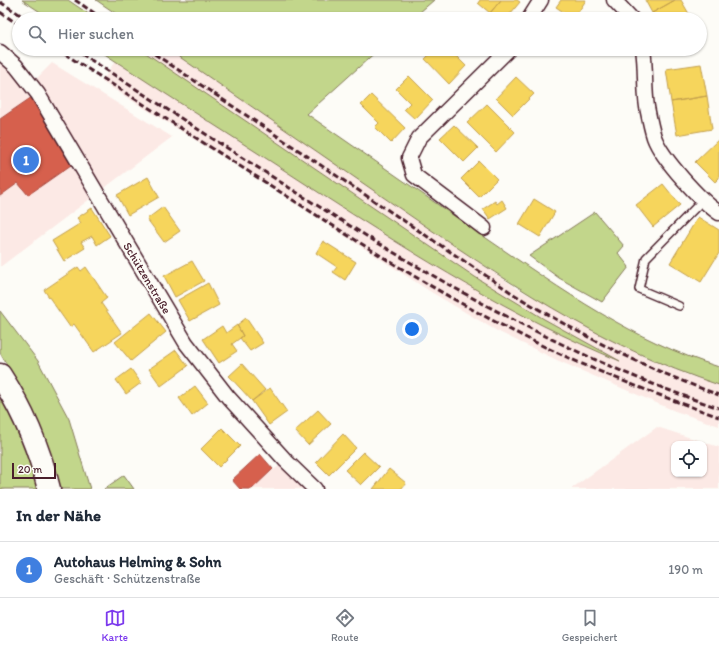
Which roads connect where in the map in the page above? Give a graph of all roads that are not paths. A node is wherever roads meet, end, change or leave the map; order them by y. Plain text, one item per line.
1 (541, 0) edge
2 (614, 0) edge
3 (533, 12) edge
4 (625, 12) edge
5 (0, 52) edge
6 (502, 56) edge
7 (644, 56) edge
8 (703, 200) junction
9 (719, 214) edge
10 (484, 228) dead end
11 (679, 306) dead end
12 (0, 375) edge
13 (49, 489) edge
14 (315, 489) edge

1 - 3 street
2 - 4 street
5 - 14 street, Schützenstraße
6 - 10 street
7 - 8 street
8 - 9 street
8 - 11 lane
12 - 13 highway

